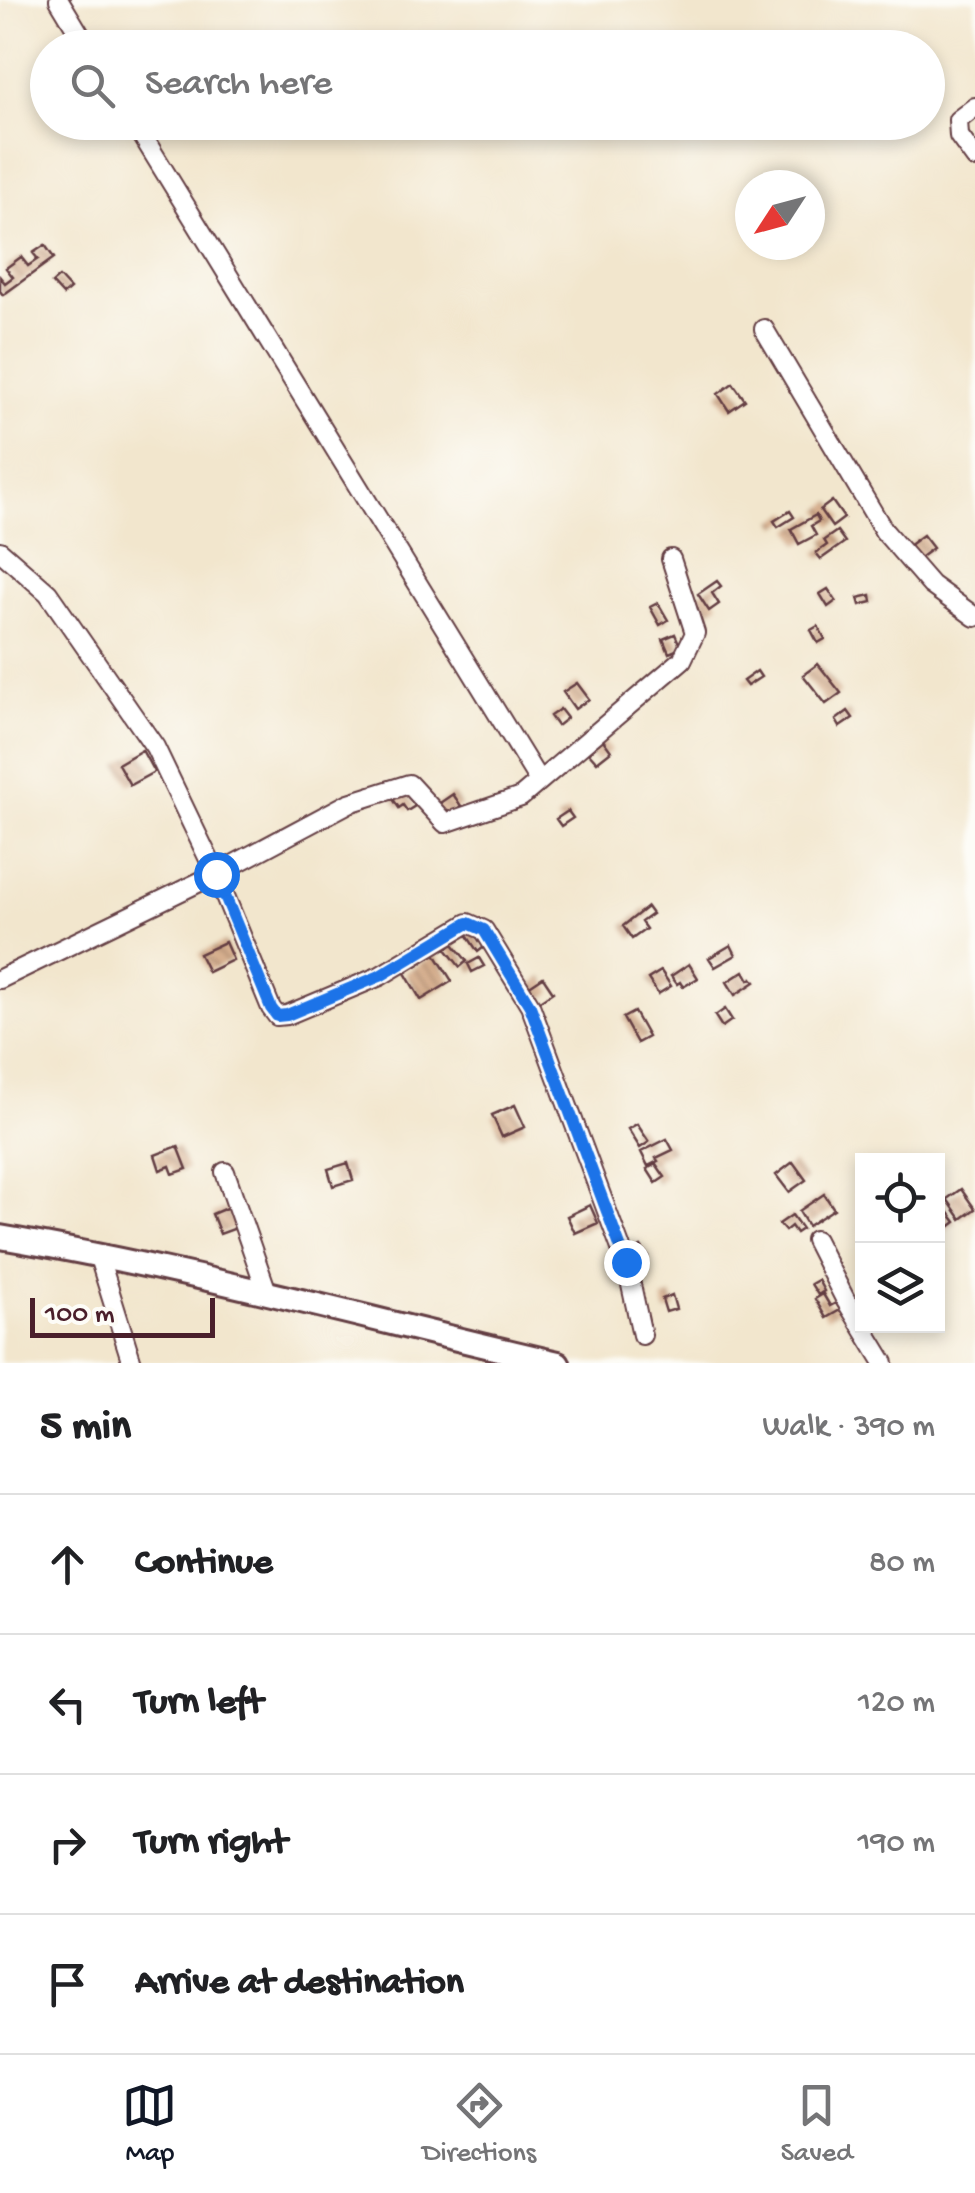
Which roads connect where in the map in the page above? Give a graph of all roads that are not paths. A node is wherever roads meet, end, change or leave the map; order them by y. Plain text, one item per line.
1 (59, 0) edge
2 (77, 30) edge
3 (975, 107) edge
4 (145, 140) edge
5 (975, 158) edge
6 (764, 329) dead end
7 (0, 551) edge
8 (671, 559) dead end
9 (975, 617) edge
10 (539, 782) junction
11 (216, 874) junction
12 (0, 979) edge
13 (225, 1172) dead end
14 (0, 1237) edge
15 (815, 1240) dead end
16 (98, 1254) junction
17 (268, 1292) junction
18 (642, 1335) dead end
19 (132, 1363) edge
20 (558, 1363) edge
21 (884, 1363) edge

1 - 2 street
3 - 5 street
4 - 10 street
6 - 9 street
7 - 11 street
8 - 10 street
10 - 11 street
11 - 12 street
11 - 18 street
13 - 17 street
14 - 16 main road
15 - 21 street
16 - 17 main road
16 - 19 street
17 - 20 main road

